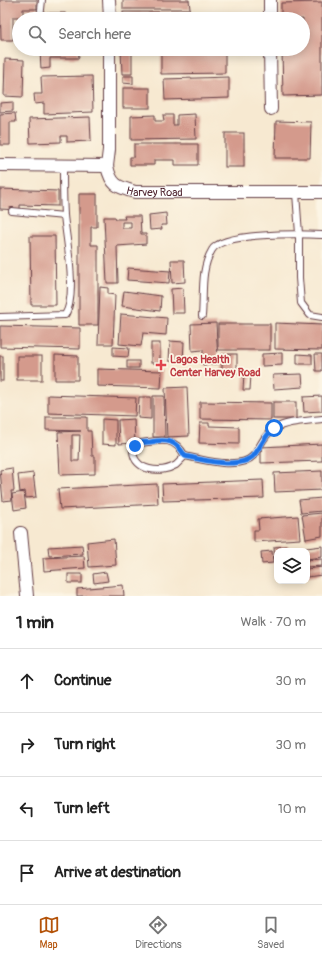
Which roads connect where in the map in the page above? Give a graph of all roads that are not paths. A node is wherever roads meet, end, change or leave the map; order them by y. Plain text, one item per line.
1 (42, 0) edge
2 (110, 0) edge
3 (270, 0) edge
4 (41, 12) edge
5 (110, 12) edge
6 (270, 12) edge
7 (109, 56) edge
8 (270, 56) edge
9 (271, 109) dead end
10 (0, 165) edge
11 (63, 165) junction
12 (106, 166) junction
13 (322, 192) edge
14 (296, 193) junction
15 (12, 211) dead end
16 (64, 216) junction
17 (300, 234) junction
18 (322, 235) edge
19 (202, 316) dead end
20 (0, 317) edge
21 (322, 317) edge
22 (322, 419) edge
23 (185, 456) junction
24 (21, 533) dead end
25 (27, 596) edge

1 - 4 lane
2 - 5 street
3 - 6 street
7 - 12 street
8 - 9 street
10 - 11 street
11 - 12 street
11 - 16 lane
12 - 14 street, Harvey Road
13 - 14 street, Harvey Road
14 - 17 lane
15 - 16 lane
16 - 20 lane
17 - 18 lane
17 - 19 lane
17 - 21 lane
22 - 23 lane
23 - 23 lane
24 - 25 street

